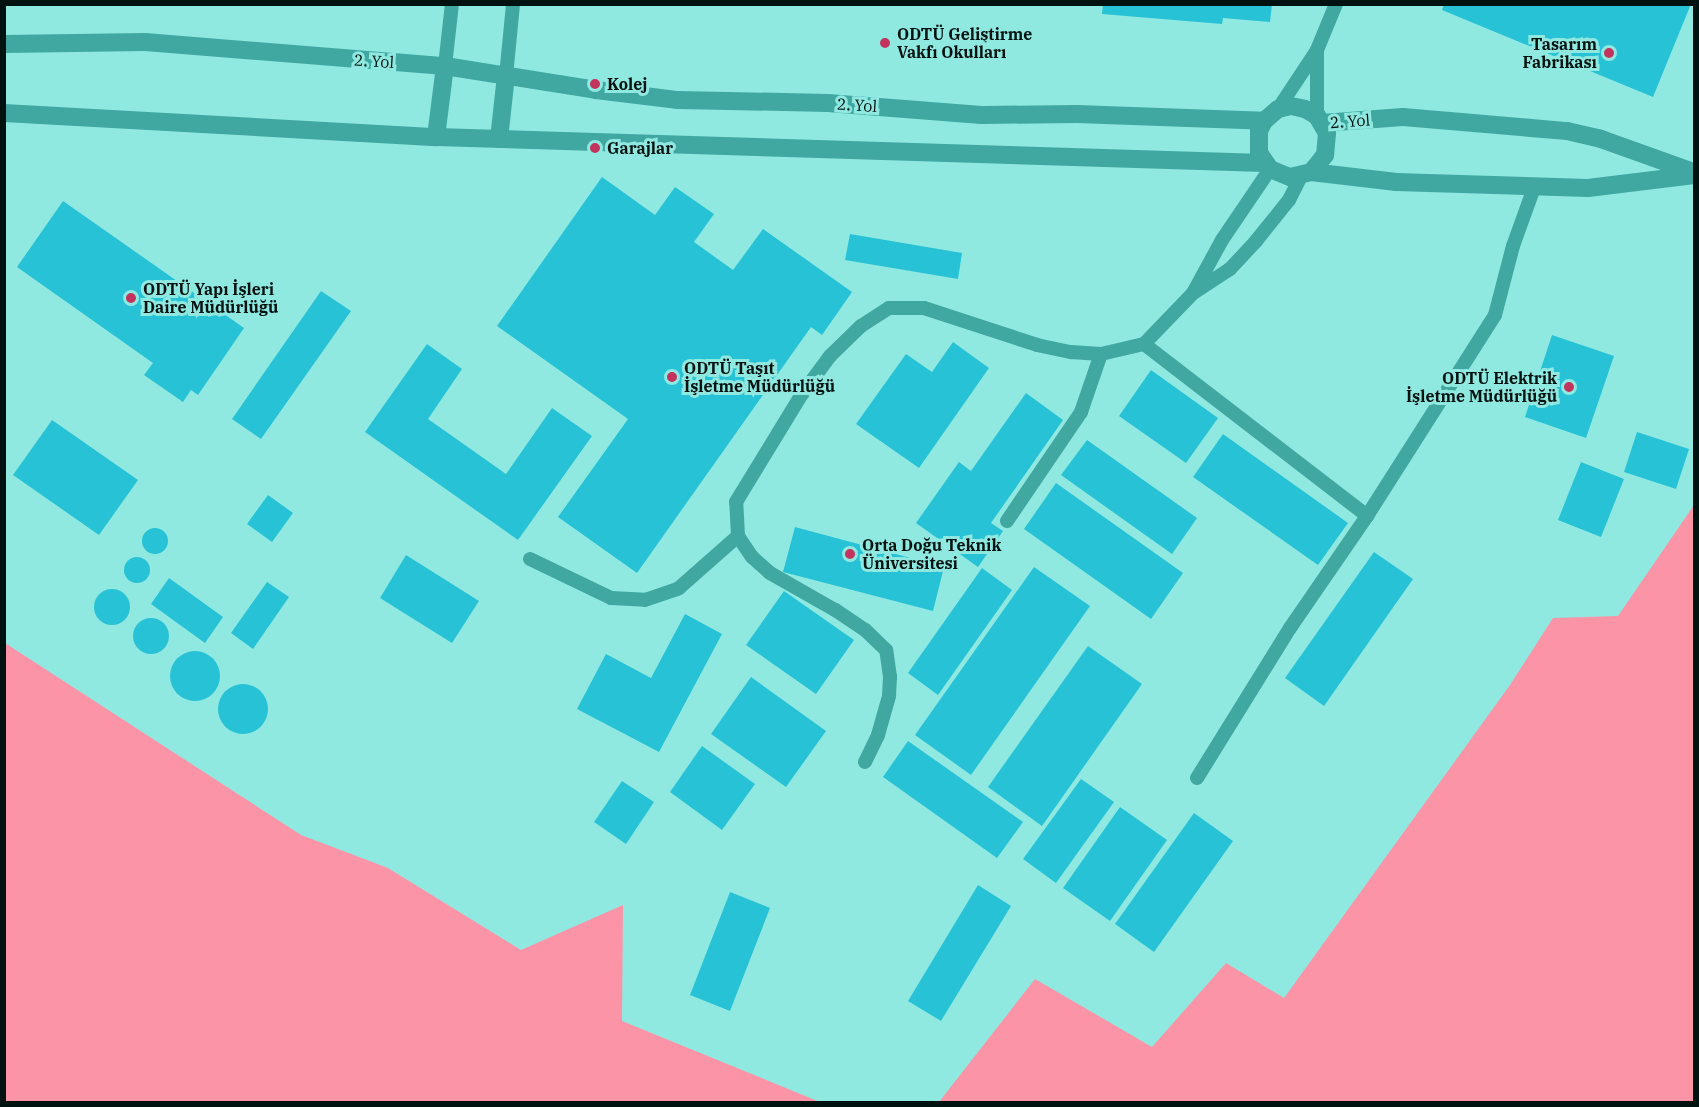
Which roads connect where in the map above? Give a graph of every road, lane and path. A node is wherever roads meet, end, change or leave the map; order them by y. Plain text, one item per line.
1 (452, 4) edge
2 (513, 4) edge
3 (1336, 4) edge
4 (4, 44) edge
5 (1317, 50) junction
6 (445, 66) junction
7 (506, 76) junction
8 (4, 113) edge
9 (1271, 115) junction
10 (1319, 119) junction
11 (436, 137) junction
12 (499, 139) junction
13 (1267, 166) junction
14 (1306, 174) junction
15 (1695, 174) edge
16 (1535, 185) junction
17 (1193, 293) junction
18 (1144, 344) junction
19 (1101, 354) junction
20 (1367, 516) junction
21 (1007, 521) dead end
22 (738, 536) junction
23 (530, 558) dead end
24 (865, 762) dead end
25 (1197, 778) dead end

1 - 6 lane
2 - 7 lane
3 - 5 lane
4 - 6 street, 2. Yol
5 - 9 lane
5 - 10 lane
6 - 7 street, 2. Yol
6 - 11 street
7 - 9 street, 2. Yol
7 - 12 street
8 - 11 street, 2. Yol
9 - 10 street, 2. Yol
9 - 13 street
10 - 14 street
10 - 15 street, 2. Yol
11 - 12 street, 2. Yol
12 - 13 street, 2. Yol
13 - 14 street, 2. Yol
13 - 17 lane
14 - 16 street, 2. Yol
14 - 17 lane
15 - 16 street, 2. Yol
16 - 20 lane
17 - 18 lane
18 - 19 lane
18 - 20 lane
19 - 21 lane
19 - 22 lane
20 - 25 lane
22 - 23 lane
22 - 24 lane

